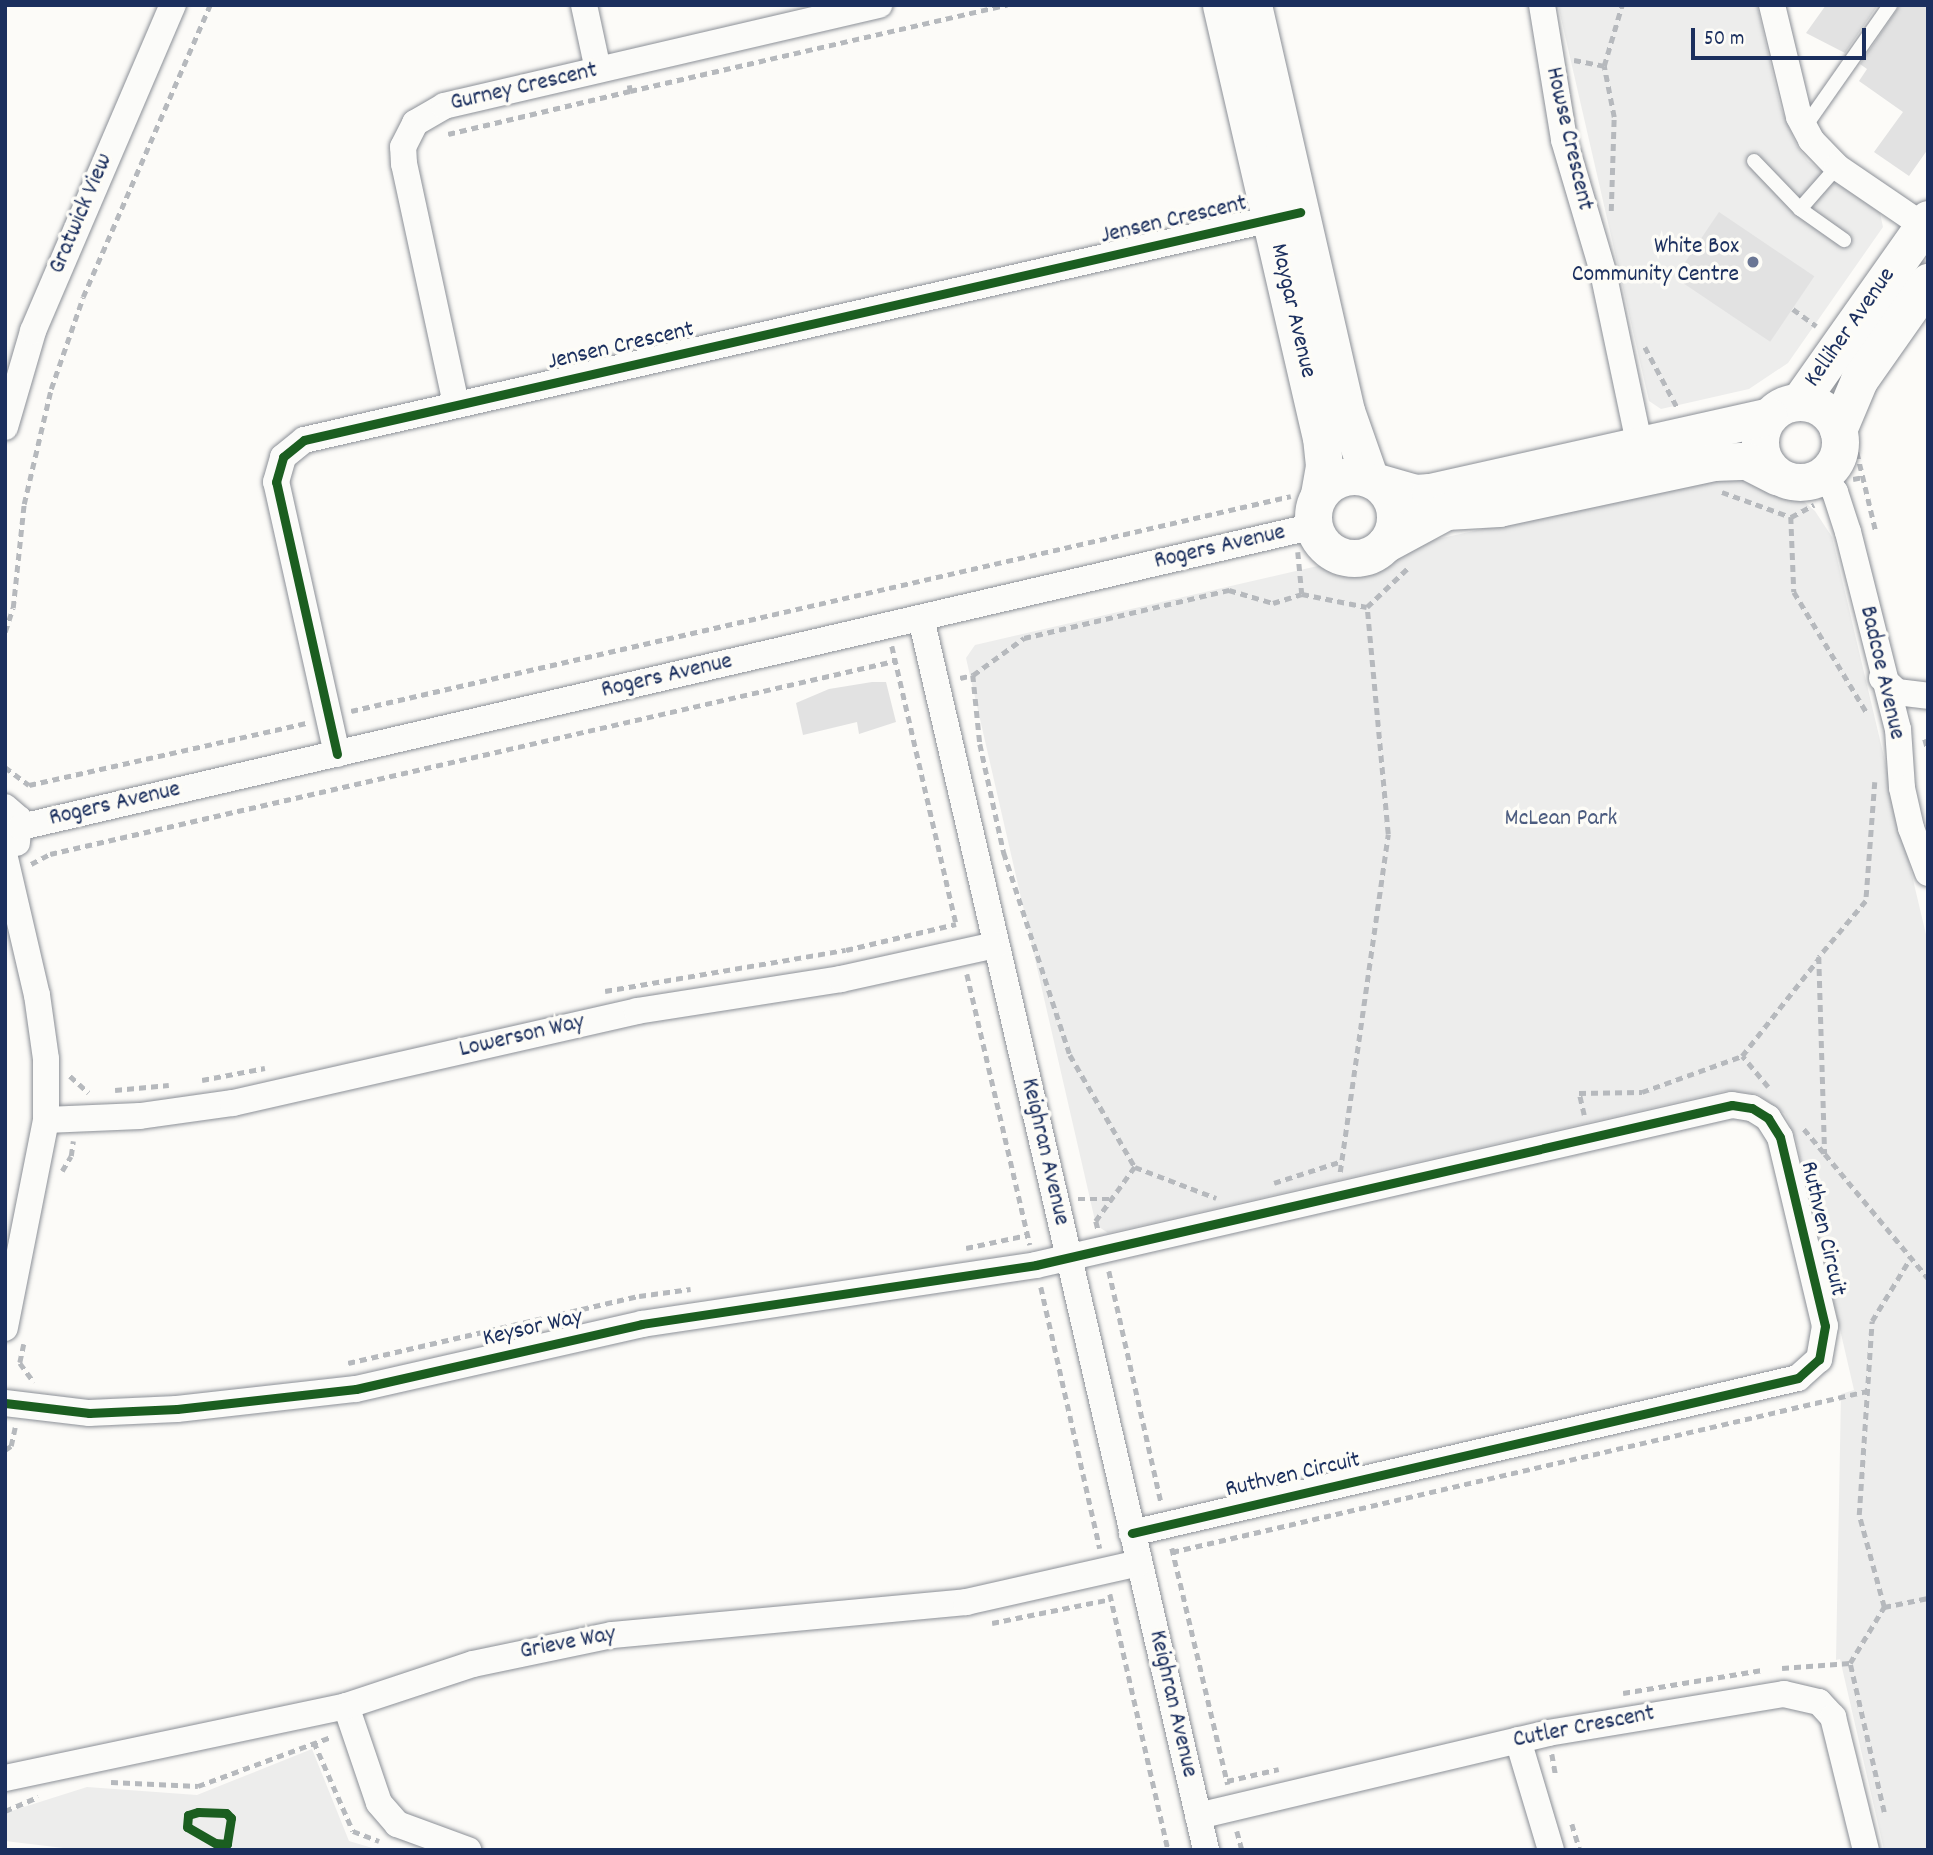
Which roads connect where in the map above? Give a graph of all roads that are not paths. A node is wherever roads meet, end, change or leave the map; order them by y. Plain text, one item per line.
1 (173, 5) edge
2 (584, 5) edge
3 (877, 5) edge
4 (1221, 5) edge
5 (1252, 5) edge
6 (1542, 5) edge
7 (1772, 5) edge
8 (1890, 5) edge
9 (598, 70) junction
10 (1804, 128) junction
11 (1754, 162) dead end
12 (1837, 167) junction
13 (1800, 209) junction
14 (1285, 215) junction
15 (1926, 224) edge
16 (1844, 240) dead end
17 (1924, 296) edge
18 (456, 404) junction
19 (1784, 409) junction
20 (5, 427) edge
21 (1848, 437) junction
22 (1643, 460) junction
23 (1777, 476) junction
24 (1373, 480) junction
25 (1829, 484) junction
26 (1306, 506) junction
27 (1399, 553) junction
28 (921, 618) junction
29 (1882, 678) junction
30 (1928, 696) edge
31 (350, 751) junction
32 (13, 817) edge
33 (5, 852) edge
34 (5, 858) edge
35 (1928, 873) edge
36 (996, 945) junction
37 (46, 1119) junction
38 (1068, 1257) junction
39 (15, 1332) edge
40 (5, 1404) edge
41 (1132, 1533) junction
42 (1139, 1563) junction
43 (350, 1718) junction
44 (1518, 1740) junction
45 (5, 1778) edge
46 (1198, 1816) junction
47 (468, 1850) edge
48 (1206, 1850) edge
49 (1551, 1850) edge
50 (1866, 1850) edge

1 - 20 street, Gratwick View
2 - 9 street
3 - 9 street, Gurney Crescent
4 - 14 street, Maygar Avenue
5 - 14 street, Maygar Avenue
6 - 22 street, Howse Crescent
7 - 10 street
8 - 10 lane
9 - 18 street, Gurney Crescent
10 - 12 street
11 - 13 lane
12 - 13 lane
12 - 15 street
13 - 16 lane
14 - 18 street, Jensen Crescent
14 - 24 street, Maygar Avenue
14 - 26 street, Maygar Avenue
15 - 19 street, Kelliher Avenue
17 - 21 street, Kelliher Avenue
18 - 31 street, Jensen Crescent
19 - 21 street
19 - 22 street, Rogers Avenue
19 - 23 street
21 - 25 street
22 - 23 street, Rogers Avenue
22 - 24 street, Rogers Avenue
22 - 27 street, Rogers Avenue
23 - 25 street
24 - 26 street, Rogers Avenue
24 - 27 street
25 - 29 street, Badcoe Avenue
26 - 27 street, Rogers Avenue
26 - 28 street, Rogers Avenue
28 - 31 street, Rogers Avenue
28 - 36 street, Keighran Avenue
29 - 30 street
29 - 35 street, Badcoe Avenue
31 - 32 street, Rogers Avenue
32 - 33 street
34 - 37 street
36 - 37 street, Lowerson Way
36 - 38 street, Keighran Avenue
37 - 39 street
38 - 40 street, Keysor Way
38 - 41 street, Keighran Avenue
38 - 41 street, Ruthven Circuit
41 - 42 street, Keighran Avenue
42 - 43 street, Grieve Way
42 - 46 street, Keighran Avenue
43 - 45 street, Grieve Way
43 - 47 street
44 - 46 street, Cutler Crescent
44 - 49 street
44 - 50 street, Cutler Crescent
46 - 48 street, Keighran Avenue

